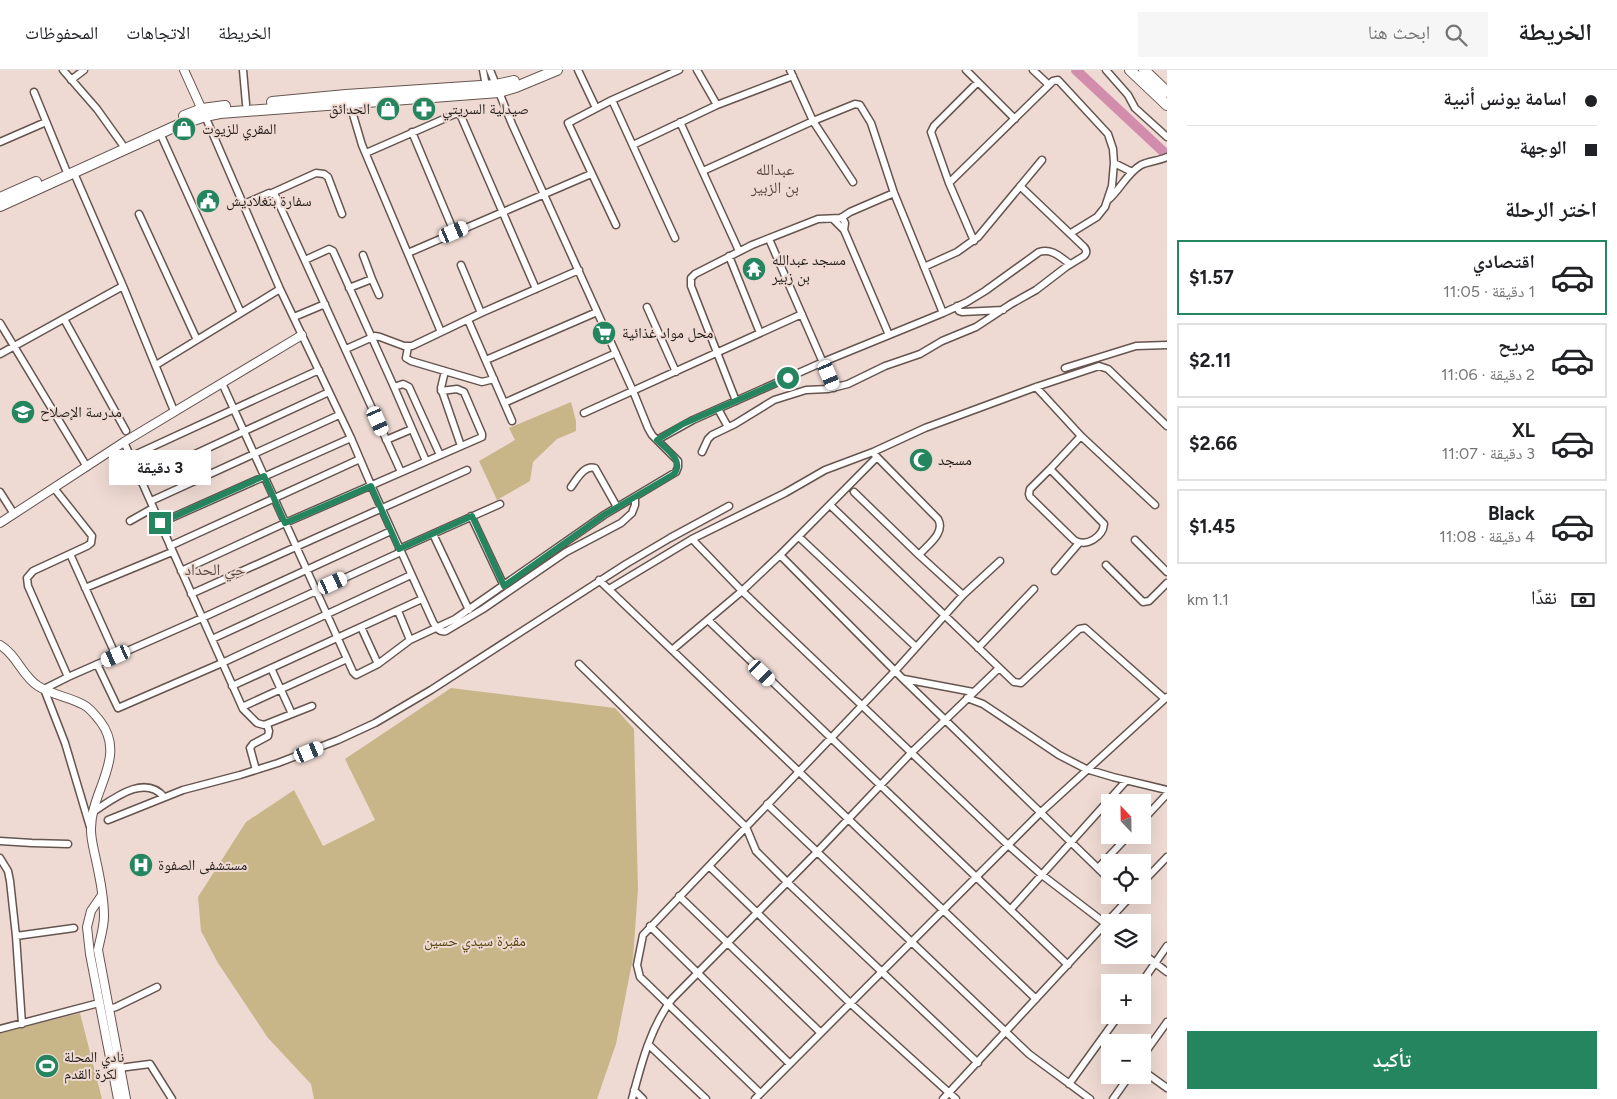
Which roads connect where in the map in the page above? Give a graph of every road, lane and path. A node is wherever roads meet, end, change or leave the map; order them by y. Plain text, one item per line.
1 (63, 70) edge
2 (84, 70) edge
3 (184, 70) edge
4 (243, 70) edge
5 (484, 70) edge
6 (490, 70) edge
7 (540, 70) edge
8 (557, 70) edge
9 (578, 70) edge
10 (678, 70) edge
11 (697, 70) edge
12 (966, 70) edge
13 (1033, 70) edge
14 (1106, 70) edge
15 (1130, 70) edge
16 (1144, 70) edge
17 (791, 73) edge
18 (70, 80) junction
19 (978, 82) junction
20 (1048, 85) junction
21 (494, 88) junction
22 (34, 92) dead end
23 (1167, 92) edge
24 (348, 99) junction
25 (612, 100) junction
26 (246, 104) junction
27 (717, 105) junction
28 (1167, 105) edge
29 (596, 108) junction
30 (204, 113) junction
31 (1015, 119) junction
32 (813, 121) junction
33 (46, 122) junction
34 (680, 122) junction
35 (412, 132) junction
36 (160, 133) junction
37 (1167, 137) edge
38 (0, 142) edge
39 (122, 144) junction
40 (633, 145) junction
41 (366, 153) junction
42 (1167, 157) edge
43 (1042, 160) dead end
44 (1114, 163) junction
45 (70, 171) junction
46 (703, 171) junction
47 (1132, 172) junction
48 (591, 174) junction
49 (853, 182) dead end
50 (949, 183) junction
51 (1020, 186) junction
52 (894, 192) junction
53 (272, 193) junction
54 (544, 194) junction
55 (0, 198) edge
56 (1107, 201) junction
57 (244, 204) junction
58 (0, 206) edge
59 (503, 211) junction
60 (139, 214) dead end
61 (342, 214) dead end
62 (842, 216) junction
63 (833, 219) junction
64 (616, 225) dead end
65 (844, 230) junction
66 (454, 232) junction
67 (1072, 233) junction
68 (675, 238) dead end
69 (769, 238) junction
70 (974, 241) junction
71 (739, 251) junction
72 (408, 252) junction
73 (363, 255) dead end
74 (729, 256) junction
75 (305, 260) junction
76 (1070, 264) junction
77 (461, 265) dead end
78 (924, 267) junction
79 (579, 270) junction
80 (372, 278) junction
81 (123, 286) junction
82 (349, 288) junction
83 (280, 289) junction
84 (536, 289) junction
85 (379, 295) dead end
86 (325, 304) junction
87 (957, 306) junction
88 (647, 307) dead end
89 (1002, 310) junction
90 (597, 312) junction
91 (241, 313) junction
92 (481, 313) junction
93 (943, 313) junction
94 (802, 314) junction
95 (294, 317) junction
96 (64, 319) junction
97 (468, 320) junction
98 (0, 323) edge
99 (441, 332) junction
100 (760, 333) junction
101 (302, 335) junction
102 (889, 335) junction
103 (371, 338) junction
104 (197, 340) junction
105 (1167, 345) edge
106 (15, 346) junction
107 (408, 347) junction
108 (346, 349) junction
109 (616, 353) junction
110 (717, 353) junction
111 (0, 354) edge
112 (486, 360) junction
113 (823, 362) junction
114 (156, 366) junction
115 (1065, 368) dead end
116 (320, 370) junction
117 (445, 371) junction
118 (676, 372) junction
119 (494, 379) junction
120 (222, 383) junction
121 (394, 387) junction
122 (1036, 387) junction
123 (834, 388) junction
124 (441, 391) junction
125 (633, 391) junction
126 (329, 392) junction
127 (736, 401) junction
128 (504, 404) junction
129 (718, 409) junction
130 (234, 410) junction
131 (174, 411) junction
132 (584, 414) dead end
133 (339, 415) junction
134 (512, 421) dead end
135 (1167, 426) edge
136 (728, 427) junction
137 (412, 428) junction
138 (126, 431) dead end
139 (244, 431) junction
140 (1081, 436) junction
141 (351, 438) junction
142 (386, 440) junction
143 (657, 440) junction
144 (124, 442) junction
145 (461, 446) junction
146 (702, 452) dead end
147 (875, 454) junction
148 (254, 455) junction
149 (440, 455) junction
150 (130, 457) junction
151 (360, 460) junction
152 (426, 461) junction
153 (87, 466) junction
154 (1050, 469) junction
155 (467, 470) dead end
156 (401, 472) junction
157 (264, 476) junction
158 (141, 479) junction
159 (371, 486) junction
160 (571, 487) dead end
161 (54, 488) junction
162 (0, 492) edge
163 (854, 492) dead end
164 (635, 497) junction
165 (274, 499) junction
166 (152, 504) junction
167 (500, 504) dead end
168 (830, 505) junction
169 (1155, 505) dead end
170 (729, 506) dead end
171 (616, 507) junction
172 (381, 508) junction
173 (14, 514) junction
174 (472, 516) junction
175 (130, 522) dead end
176 (0, 523) edge
177 (160, 523) junction
178 (285, 523) junction
179 (391, 530) junction
180 (433, 534) junction
181 (799, 536) junction
182 (670, 538) junction
183 (692, 539) junction
184 (1135, 540) dead end
185 (1080, 543) junction
186 (296, 547) junction
187 (679, 547) junction
188 (171, 549) junction
189 (400, 550) junction
190 (70, 554) junction
191 (919, 555) junction
192 (780, 556) junction
193 (1000, 561) dead end
194 (1106, 565) dead end
195 (306, 570) junction
196 (181, 571) junction
197 (1055, 572) dead end
198 (1167, 572) edge
199 (411, 574) junction
200 (599, 580) junction
201 (1167, 583) edge
202 (504, 586) junction
203 (85, 588) junction
204 (609, 589) junction
205 (1034, 589) dead end
206 (316, 591) junction
207 (742, 591) junction
208 (191, 594) junction
209 (963, 595) junction
210 (422, 599) junction
211 (468, 610) junction
212 (398, 611) junction
213 (326, 614) junction
214 (944, 616) junction
215 (202, 618) junction
216 (708, 620) junction
217 (361, 627) junction
218 (437, 628) junction
219 (337, 638) junction
220 (212, 639) junction
221 (410, 640) junction
222 (0, 645) edge
223 (916, 647) junction
224 (978, 648) junction
225 (672, 650) junction
226 (116, 656) junction
227 (346, 659) junction
228 (222, 663) junction
229 (97, 664) junction
230 (378, 664) junction
231 (578, 664) dead end
232 (271, 668) junction
233 (999, 668) junction
234 (895, 671) junction
235 (68, 677) junction
236 (903, 679) junction
237 (232, 686) junction
238 (44, 689) junction
239 (280, 689) junction
240 (973, 692) junction
241 (967, 698) junction
242 (1166, 698) edge
243 (312, 706) dead end
244 (862, 706) junction
245 (242, 707) junction
246 (292, 714) junction
247 (944, 719) junction
248 (266, 725) junction
249 (831, 738) junction
250 (911, 753) junction
251 (1086, 769) junction
252 (256, 770) junction
253 (798, 772) junction
254 (1126, 780) junction
255 (879, 786) junction
256 (1167, 790) edge
257 (1167, 794) edge
258 (164, 797) junction
259 (767, 804) junction
260 (1151, 811) edge
261 (93, 812) junction
262 (1040, 812) junction
263 (848, 819) junction
264 (108, 820) dead end
265 (746, 827) junction
266 (91, 829) junction
267 (0, 841) edge
268 (1071, 843) junction
269 (68, 844) dead end
270 (1121, 844) edge
271 (1008, 845) junction
272 (817, 852) junction
273 (1167, 856) edge
274 (0, 858) edge
275 (709, 866) junction
276 (1098, 868) junction
277 (1101, 871) edge
278 (1151, 873) edge
279 (1042, 875) junction
280 (976, 878) junction
281 (787, 882) junction
282 (102, 895) junction
283 (679, 896) junction
284 (1010, 909) junction
285 (943, 910) junction
286 (757, 913) junction
287 (1101, 921) edge
288 (650, 926) junction
289 (74, 928) dead end
290 (1101, 933) edge
291 (16, 936) junction
292 (911, 942) junction
293 (727, 943) junction
294 (1167, 946) edge
295 (98, 950) junction
296 (90, 954) junction
297 (1151, 960) edge
298 (1155, 963) junction
299 (1068, 965) junction
300 (882, 972) junction
301 (1167, 972) edge
302 (697, 974) junction
303 (1147, 974) edge
304 (157, 987) dead end
305 (1036, 999) junction
306 (99, 1003) junction
307 (850, 1003) junction
308 (668, 1005) junction
309 (108, 1009) junction
310 (1167, 1022) edge
311 (22, 1024) junction
312 (0, 1029) edge
313 (1006, 1032) junction
314 (821, 1033) junction
315 (1101, 1040) edge
316 (1151, 1044) edge
317 (649, 1045) junction
318 (978, 1063) junction
319 (790, 1064) junction
320 (119, 1068) junction
321 (1151, 1076) edge
322 (1069, 1084) junction
323 (1123, 1084) edge
324 (1167, 1088) edge
325 (634, 1090) junction
326 (760, 1093) junction
327 (949, 1093) junction
328 (118, 1099) edge
329 (126, 1099) edge
330 (172, 1099) edge
331 (632, 1099) edge
332 (644, 1099) edge
333 (706, 1099) edge
334 (755, 1099) edge
335 (943, 1099) edge
336 (956, 1099) edge
337 (1090, 1099) edge
338 (1112, 1099) edge

1 - 18 street
2 - 18 street
3 - 30 street
4 - 26 street
5 - 21 street
6 - 21 street
7 - 21 main road
8 - 21 main road
9 - 29 street
10 - 25 street
11 - 27 street
12 - 19 street
13 - 20 street
14 - 37 street
15 - 28 main road
16 - 23 main road
17 - 27 street
17 - 32 street
18 - 39 street
19 - 31 street
19 - 50 street
20 - 31 street
20 - 44 street
21 - 24 main road
21 - 24 main road
21 - 54 street
22 - 33 street
24 - 26 main road
24 - 30 main road
24 - 41 street
25 - 29 street
25 - 40 street
26 - 30 main road
27 - 34 street
29 - 48 street
30 - 36 main road
30 - 39 main road
30 - 57 street
31 - 50 street
32 - 46 street
32 - 49 street
32 - 52 street
33 - 38 street
33 - 45 street
34 - 40 street
34 - 46 street
35 - 41 street
35 - 59 street
35 - 66 street
36 - 45 main road
36 - 91 street
39 - 45 main road
40 - 68 street
41 - 72 street
42 - 47 street
43 - 51 street
44 - 47 street
44 - 56 street
45 - 55 main road
45 - 58 main road
45 - 81 street
46 - 71 street
47 - 56 street
48 - 54 street
48 - 64 street
50 - 70 street
51 - 67 street
51 - 70 street
52 - 62 street
52 - 78 street
53 - 57 street
53 - 61 street
53 - 75 street
54 - 59 street
54 - 79 street
56 - 67 street
57 - 83 street
59 - 66 street
59 - 84 street
60 - 104 street
62 - 63 street
62 - 65 street
63 - 65 street
63 - 69 street
65 - 102 street
66 - 72 street
67 - 76 street
69 - 71 street
69 - 94 street
70 - 78 street
71 - 74 street
72 - 99 street
73 - 80 street
74 - 100 street
74 - 110 street
75 - 82 street
75 - 86 street
76 - 87 street
76 - 89 street
77 - 92 street
78 - 93 street
79 - 84 street
79 - 90 street
80 - 82 street
80 - 85 street
81 - 96 street
81 - 114 street
82 - 103 street
83 - 91 street
83 - 95 street
84 - 92 street
86 - 95 street
86 - 108 street
87 - 89 street
87 - 93 street
88 - 118 street
89 - 123 street
90 - 109 street
90 - 112 street
91 - 104 street
92 - 97 street
93 - 102 street
94 - 100 street
94 - 113 street
95 - 101 street
96 - 106 street
96 - 138 street
97 - 99 street
97 - 112 street
98 - 106 street
99 - 107 street
100 - 110 street
101 - 116 street
101 - 120 street
102 - 113 street
103 - 107 street
103 - 108 street
103 - 121 street
104 - 114 street
105 - 115 street
106 - 111 street
106 - 153 street
107 - 117 street
108 - 142 street
109 - 125 street
109 - 128 street
110 - 118 street
110 - 127 street
112 - 119 street
113 - 123 street
113 - 127 street
114 - 131 street
116 - 126 street
116 - 130 street
117 - 119 street
117 - 124 street
118 - 125 street
119 - 128 street
120 - 130 street
120 - 131 street
121 - 137 street
121 - 149 street
122 - 135 street
122 - 140 street
122 - 147 street
123 - 136 street
124 - 145 street
124 - 145 street
125 - 132 street
125 - 143 street
126 - 133 street
126 - 139 street
127 - 129 street
128 - 134 street
129 - 136 street
129 - 143 street
130 - 139 street
130 - 150 street
131 - 144 street
133 - 141 street
133 - 148 street
136 - 146 street
137 - 142 street
137 - 152 street
139 - 148 street
139 - 158 street
140 - 154 street
140 - 169 street
141 - 151 street
141 - 157 street
142 - 156 street
143 - 164 street
144 - 150 street
144 - 153 street
145 - 149 street
147 - 168 street
147 - 183 street
147 - 191 street
148 - 157 street
148 - 166 street
149 - 152 street
150 - 158 street
151 - 159 street
151 - 165 street
152 - 156 street
153 - 161 street
154 - 185 street
154 - 185 street
155 - 172 street
156 - 159 street
157 - 165 street
157 - 177 street
158 - 166 street
159 - 172 street
159 - 178 street
160 - 171 street
161 - 173 street
161 - 190 street
162 - 173 street
163 - 191 street
164 - 171 street
164 - 218 street
165 - 178 street
165 - 188 street
166 - 175 street
166 - 177 street
167 - 174 street
168 - 181 street
168 - 214 street
170 - 182 street
171 - 202 street
172 - 179 street
172 - 186 street
173 - 176 street
174 - 180 street
174 - 202 street
177 - 188 street
178 - 186 street
178 - 196 street
179 - 189 street
179 - 195 street
180 - 189 street
180 - 211 street
181 - 192 street
181 - 223 street
182 - 187 street
182 - 200 street
183 - 187 street
183 - 207 street
184 - 198 street
185 - 197 street
186 - 195 street
186 - 208 street
187 - 204 street
188 - 196 street
188 - 203 street
189 - 199 street
189 - 206 street
190 - 203 street
190 - 235 street
191 - 209 street
192 - 207 street
192 - 234 street
193 - 209 street
194 - 201 street
195 - 206 street
195 - 215 street
196 - 208 street
199 - 210 street
199 - 213 street
200 - 204 street
200 - 252 street
202 - 211 street
203 - 226 street
204 - 225 street
205 - 224 street
206 - 213 street
206 - 220 street
207 - 216 street
207 - 244 street
208 - 215 street
209 - 214 street
210 - 212 street
210 - 218 street
211 - 218 street
212 - 217 street
212 - 221 street
213 - 219 street
213 - 228 street
214 - 223 street
214 - 224 street
215 - 220 street
215 - 226 street
216 - 225 street
216 - 249 street
217 - 219 street
217 - 230 street
218 - 221 street
219 - 227 street
219 - 232 street
220 - 228 street
221 - 230 street
222 - 238 street
223 - 234 street
224 - 233 street
225 - 253 street
226 - 229 street
227 - 230 street
227 - 239 street
228 - 229 street
228 - 237 street
229 - 235 street
231 - 265 street
232 - 237 street
232 - 239 street
233 - 240 street
233 - 242 street
234 - 236 street
234 - 244 street
235 - 238 street
236 - 240 street
236 - 247 street
237 - 245 street
238 - 261 street
238 - 266 street
239 - 245 street
239 - 246 street
240 - 241 street
241 - 247 street
241 - 251 street
242 - 251 street
243 - 246 street
244 - 249 street
244 - 250 street
245 - 248 street
246 - 248 street
247 - 250 street
247 - 262 street
248 - 252 street
249 - 253 street
249 - 255 street
250 - 255 street
250 - 271 street
251 - 254 street
251 - 262 street
252 - 258 street
253 - 259 street
253 - 263 street
254 - 256 street
254 - 268 street
255 - 263 street
255 - 280 street
257 - 260 street
258 - 261 street
258 - 264 street
259 - 265 street
259 - 272 street
261 - 266 street
262 - 268 street
262 - 271 street
263 - 272 street
263 - 285 street
265 - 275 street
265 - 281 street
266 - 282 street
267 - 269 street
268 - 276 street
268 - 279 street
270 - 276 street
271 - 279 street
271 - 280 street
272 - 281 street
272 - 292 street
273 - 278 street
274 - 291 street
275 - 283 street
275 - 286 street
276 - 277 street
279 - 284 street
279 - 287 street
280 - 284 street
280 - 285 street
281 - 286 street
281 - 300 street
282 - 295 street
282 - 296 street
283 - 288 street
283 - 293 street
284 - 299 street
285 - 292 street
285 - 305 street
286 - 293 street
286 - 307 street
288 - 302 street
288 - 308 street
289 - 291 street
290 - 299 street
291 - 311 street
292 - 300 street
292 - 313 street
293 - 302 street
293 - 314 street
294 - 298 street
295 - 296 street
295 - 309 street
296 - 306 street
297 - 298 street
298 - 301 street
298 - 303 street
299 - 305 street
300 - 307 street
300 - 318 street
302 - 308 street
302 - 319 street
304 - 309 street
305 - 313 street
306 - 311 street
306 - 328 street
307 - 314 street
307 - 327 street
308 - 317 street
308 - 326 street
309 - 320 street
310 - 316 street
311 - 312 street
313 - 318 street
313 - 322 street
314 - 319 street
315 - 322 street
317 - 325 street
317 - 333 street
318 - 327 street
319 - 326 street
320 - 329 street
320 - 330 street
321 - 324 street
322 - 337 street
323 - 338 street
325 - 331 street
325 - 332 street
326 - 334 street
327 - 335 street
327 - 336 street

